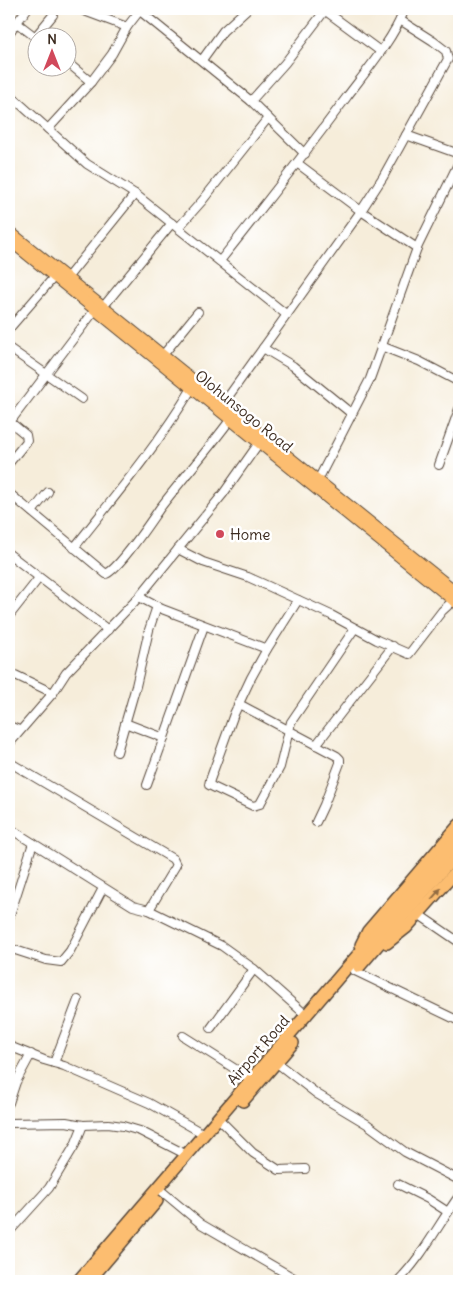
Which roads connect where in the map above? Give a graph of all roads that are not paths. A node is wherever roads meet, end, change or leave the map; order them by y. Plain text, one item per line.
1 (28, 9) edge
2 (79, 9) edge
3 (247, 9) edge
4 (405, 9) edge
5 (140, 10) edge
6 (325, 10) edge
7 (53, 15) dead end
8 (400, 20) junction
9 (17, 23) junction
10 (127, 27) junction
11 (43, 28) edge
12 (28, 32) edge
13 (9, 33) edge
14 (380, 51) junction
15 (202, 60) junction
16 (78, 71) edge
17 (91, 82) junction
18 (9, 94) edge
19 (251, 101) junction
20 (268, 118) junction
21 (48, 129) junction
22 (406, 135) junction
23 (305, 154) junction
24 (459, 154) edge
25 (459, 162) edge
26 (297, 163) junction
27 (135, 194) junction
28 (361, 211) junction
29 (175, 225) junction
30 (9, 231) edge
31 (9, 240) edge
32 (417, 248) junction
33 (220, 261) junction
34 (54, 277) junction
35 (67, 278) junction
36 (99, 309) junction
37 (198, 312) dead end
38 (9, 315) edge
39 (287, 315) junction
40 (18, 318) junction
41 (9, 329) edge
42 (381, 346) junction
43 (9, 348) edge
44 (263, 348) junction
45 (164, 356) junction
46 (46, 374) junction
47 (459, 382) edge
48 (192, 388) junction
49 (82, 399) dead end
50 (223, 404) junction
51 (459, 409) edge
52 (352, 414) junction
53 (230, 420) junction
54 (9, 422) edge
55 (259, 444) junction
56 (9, 463) edge
57 (439, 465) dead end
58 (318, 480) junction
59 (48, 492) dead end
60 (9, 493) edge
61 (32, 512) junction
62 (389, 542) junction
63 (74, 548) junction
64 (178, 549) junction
65 (9, 554) edge
66 (40, 578) junction
67 (140, 597) junction
68 (298, 600) junction
69 (457, 600) edge
70 (156, 606) junction
71 (9, 616) edge
72 (204, 626) junction
73 (355, 628) junction
74 (108, 630) junction
75 (393, 646) junction
76 (267, 649) junction
77 (9, 672) edge
78 (53, 693) junction
79 (239, 704) junction
80 (125, 723) junction
81 (9, 726) edge
82 (19, 730) junction
83 (288, 730) junction
84 (164, 738) junction
85 (9, 744) edge
86 (316, 745) junction
87 (117, 752) dead end
88 (9, 762) edge
89 (147, 785) dead end
90 (316, 822) dead end
91 (459, 825) edge
92 (9, 828) edge
93 (459, 837) edge
94 (33, 843) junction
95 (459, 851) edge
96 (459, 868) edge
97 (103, 888) junction
98 (149, 910) junction
99 (418, 914) junction
100 (9, 918) edge
101 (459, 942) edge
102 (9, 948) edge
103 (358, 964) junction
104 (254, 969) junction
105 (78, 1000) dead end
106 (307, 1016) junction
107 (459, 1021) edge
108 (211, 1028) dead end
109 (183, 1036) dead end
110 (9, 1046) edge
111 (31, 1054) junction
112 (277, 1062) junction
113 (54, 1063) junction
114 (251, 1079) junction
115 (9, 1103) edge
116 (9, 1123) edge
117 (223, 1123) junction
118 (83, 1125) junction
119 (204, 1134) junction
120 (187, 1155) junction
121 (305, 1169) dead end
122 (459, 1180) edge
123 (398, 1184) dead end
124 (161, 1191) junction
125 (459, 1196) edge
126 (448, 1212) junction
127 (9, 1232) edge
128 (78, 1281) edge
129 (89, 1281) edge
130 (299, 1281) edge
131 (398, 1281) edge

1 - 9 street
2 - 10 street
3 - 15 street
4 - 8 street
5 - 10 street
5 - 15 street
6 - 14 street
6 - 19 street
7 - 11 street
8 - 14 street
8 - 22 street
9 - 12 street
9 - 13 street
10 - 17 street
14 - 23 street
15 - 19 street
16 - 17 street
17 - 21 street
18 - 21 street
19 - 20 street
20 - 23 street
20 - 29 street
21 - 27 street
22 - 24 street
22 - 28 street
23 - 26 street
25 - 32 street
26 - 28 street
26 - 33 street
27 - 29 street
27 - 35 street
28 - 32 street
28 - 39 street
29 - 33 street
29 - 36 street
30 - 35 main road, Olohunsogo Road
31 - 34 main road, Olohunsogo Road
32 - 42 street
33 - 39 street
34 - 36 main road, Olohunsogo Road
34 - 40 street
35 - 36 main road, Olohunsogo Road
36 - 45 main road, Olohunsogo Road
36 - 46 street
36 - 48 main road, Olohunsogo Road
37 - 45 street
38 - 40 street
39 - 44 street
40 - 41 street
42 - 47 street
42 - 52 street
43 - 46 street
44 - 50 street
44 - 52 street
45 - 50 main road, Olohunsogo Road
46 - 49 street
46 - 54 street
48 - 53 main road, Olohunsogo Road
48 - 63 street
50 - 58 main road, Olohunsogo Road
51 - 57 street
52 - 58 street
53 - 55 main road, Olohunsogo Road
53 - 63 street
54 - 56 street
55 - 62 main road, Olohunsogo Road
55 - 64 street
58 - 62 main road, Olohunsogo Road
59 - 61 street
60 - 61 street
61 - 63 street
62 - 69 main road, Olohunsogo Road
64 - 67 street
64 - 68 street
65 - 66 street
66 - 71 street
66 - 74 street
67 - 70 street
67 - 74 street
68 - 73 street
68 - 76 street
69 - 75 street
70 - 72 street
70 - 80 street
72 - 76 street
72 - 84 street
73 - 75 street
73 - 83 street
74 - 78 street
75 - 86 street
76 - 79 street
77 - 78 street
78 - 82 street
79 - 83 street
79 - 83 street
80 - 84 street
80 - 87 street
81 - 82 street
82 - 85 street
83 - 86 street
84 - 89 street
86 - 90 street
88 - 98 street
91 - 103 highway
92 - 94 street
93 - 103 highway, Airport Road
94 - 97 street
94 - 100 street
95 - 103 highway, Airport Road
99 -> 96 highway
97 - 98 street
97 - 102 street
98 - 104 street
99 - 101 street
99 - 103 highway
103 - 106 highway, Airport Road
103 - 107 street
103 - 112 highway, Airport Road
104 - 106 street
104 - 108 street
105 - 113 street
106 - 114 highway, Airport Road
109 - 114 street
110 - 111 street
111 - 113 street
111 - 115 street
112 - 117 highway, Airport Road
112 - 122 street
113 - 119 street
114 - 119 highway, Airport Road
116 - 118 street
117 - 121 street
117 - 124 highway, Airport Road
118 - 120 street
118 - 127 street
119 - 120 highway, Airport Road
120 - 124 highway, Airport Road
123 - 126 street
124 - 128 highway, Airport Road
124 - 129 highway, Airport Road
124 - 130 street
125 - 126 street
126 - 131 street

